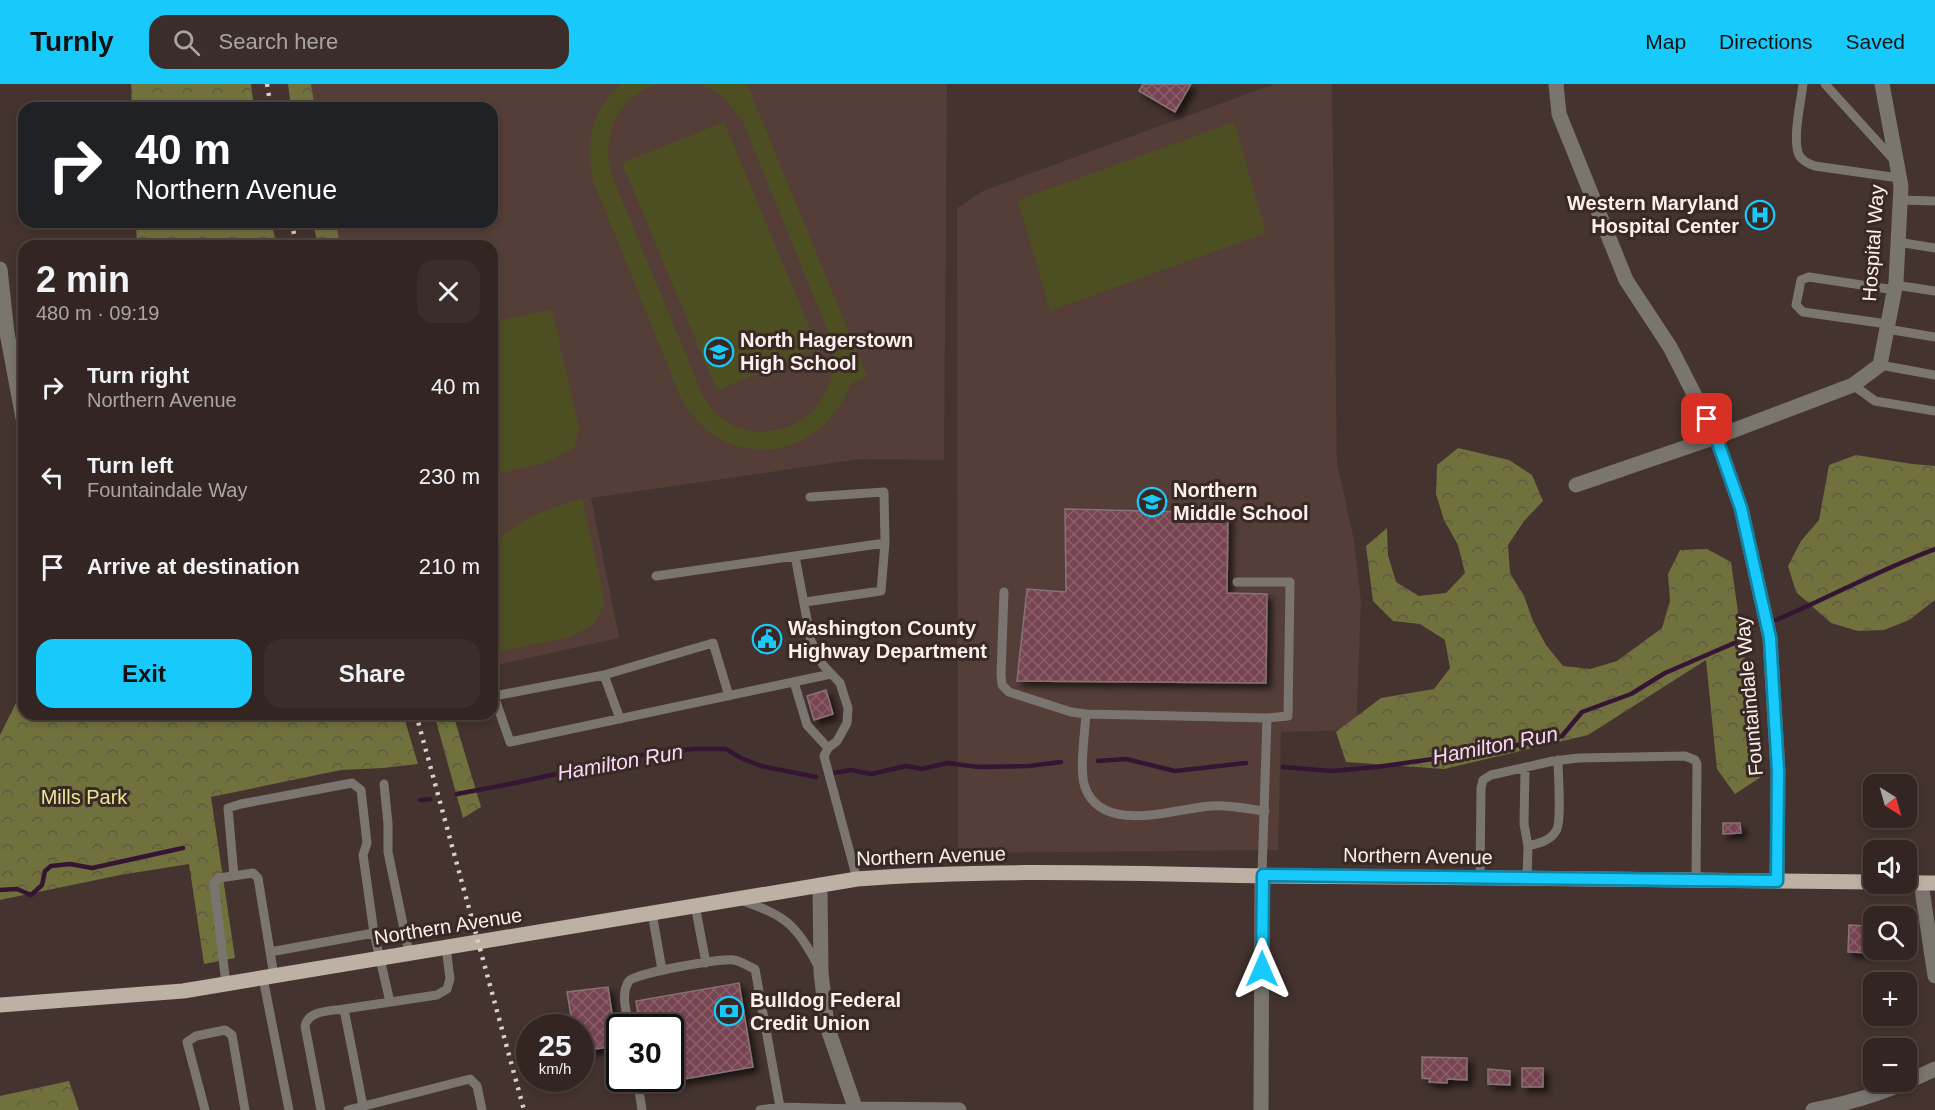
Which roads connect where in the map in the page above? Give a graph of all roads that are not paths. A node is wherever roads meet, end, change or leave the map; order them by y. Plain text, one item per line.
1 (1557, 84) edge
2 (1803, 84) edge
3 (1826, 84) edge
4 (1882, 84) edge
5 (1898, 170) junction
6 (1900, 200) junction
7 (1935, 201) edge
8 (1898, 242) junction
9 (1935, 248) edge
10 (0, 269) edge
11 (1895, 287) junction
12 (1935, 291) edge
13 (1887, 327) junction
14 (1935, 337) edge
15 (1880, 365) junction
16 (1935, 375) edge
17 (1853, 385) junction
18 (18, 392) edge
19 (1935, 411) edge
20 (1716, 437) junction
21 (1576, 485) dead end
22 (810, 497) dead end
23 (885, 543) junction
24 (795, 556) junction
25 (656, 576) dead end
26 (1237, 582) dead end
27 (1004, 592) dead end
28 (805, 602) junction
29 (831, 674) junction
30 (604, 675) junction
31 (794, 682) junction
32 (498, 695) edge
33 (729, 696) junction
34 (498, 708) edge
35 (1086, 714) junction
36 (1267, 718) junction
37 (620, 719) junction
38 (828, 748) junction
39 (1558, 760) junction
40 (1525, 768) junction
41 (384, 784) dead end
42 (1265, 811) junction
43 (1528, 846) junction
44 (1263, 875) junction
45 (234, 876) junction
46 (1480, 878) junction
47 (1527, 878) junction
48 (857, 879) junction
49 (1696, 880) junction
50 (1777, 881) junction
51 (1863, 882) edge
52 (1921, 883) edge
53 (820, 885) junction
54 (735, 899) junction
55 (695, 905) junction
56 (652, 913) junction
57 (374, 933) junction
58 (446, 947) junction
59 (270, 951) junction
60 (410, 953) junction
61 (381, 958) junction
62 (706, 963) junction
63 (662, 970) junction
64 (821, 972) junction
65 (1935, 976) edge
66 (268, 977) junction
67 (226, 984) junction
68 (390, 1002) junction
69 (0, 1005) edge
70 (344, 1009) junction
71 (627, 1014) edge
72 (1935, 1069) edge
73 (639, 1092) edge
74 (363, 1106) junction
75 (780, 1107) junction
76 (856, 1109) edge
77 (205, 1110) edge
78 (245, 1110) edge
79 (287, 1110) edge
80 (321, 1110) edge
81 (348, 1110) edge
82 (482, 1110) edge
83 (642, 1110) edge
84 (760, 1110) edge
85 (959, 1110) edge
86 (1261, 1110) edge
87 (1813, 1110) edge

1 - 20 street, Fountaindale Way
2 - 5 lane
3 - 5 lane
4 - 5 street, Hospital Way
5 - 6 street, Hospital Way
6 - 7 lane
6 - 8 street, Hospital Way
8 - 9 lane
8 - 11 street, Hospital Way
10 - 18 street
11 - 12 lane
11 - 13 street, Hospital Way
11 - 13 lane
13 - 14 lane
13 - 15 street, Hospital Way
15 - 16 lane
15 - 17 street
17 - 19 lane
17 - 20 street
20 - 21 street
20 - 50 street, Fountaindale Way
22 - 23 lane
23 - 24 lane
23 - 28 lane
24 - 25 lane
24 - 28 lane
26 - 36 lane
27 - 35 lane
28 - 29 lane
29 - 31 lane
29 - 38 lane
30 - 32 lane
30 - 33 lane
30 - 37 lane
31 - 33 lane
31 - 38 lane
33 - 37 lane
34 - 37 lane
35 - 36 lane
35 - 42 lane
36 - 42 lane
38 - 48 lane
39 - 40 lane
39 - 43 lane
39 - 49 lane
40 - 43 lane
40 - 46 lane
41 - 60 lane
42 - 44 lane
43 - 47 lane
44 - 46 main road, Northern Avenue
44 - 48 main road, Northern Avenue
44 - 86 street
45 - 57 lane
45 - 59 lane
45 - 67 lane
46 - 47 main road, Northern Avenue
47 - 49 main road, Northern Avenue
48 - 53 main road, Northern Avenue
49 - 50 main road, Northern Avenue
50 - 51 main road, Northern Avenue
52 - 65 street
53 - 54 main road, Northern Avenue
53 - 64 street
54 - 55 main road, Northern Avenue
54 - 64 lane
55 - 56 main road, Northern Avenue
55 - 62 lane
56 - 58 main road, Northern Avenue
56 - 63 lane
57 - 59 lane
57 - 61 lane
58 - 60 main road, Northern Avenue
58 - 68 lane
59 - 66 lane
60 - 61 main road, Northern Avenue
61 - 66 main road, Northern Avenue
61 - 68 lane
62 - 63 lane
62 - 75 lane
63 - 71 lane
64 - 76 street
66 - 67 main road, Northern Avenue
66 - 79 lane
67 - 69 main road, Northern Avenue
68 - 70 lane
70 - 74 lane
70 - 80 lane
72 - 87 street
73 - 83 lane
74 - 81 lane
74 - 82 lane
75 - 76 lane
75 - 84 lane
76 - 85 street
77 - 78 lane

